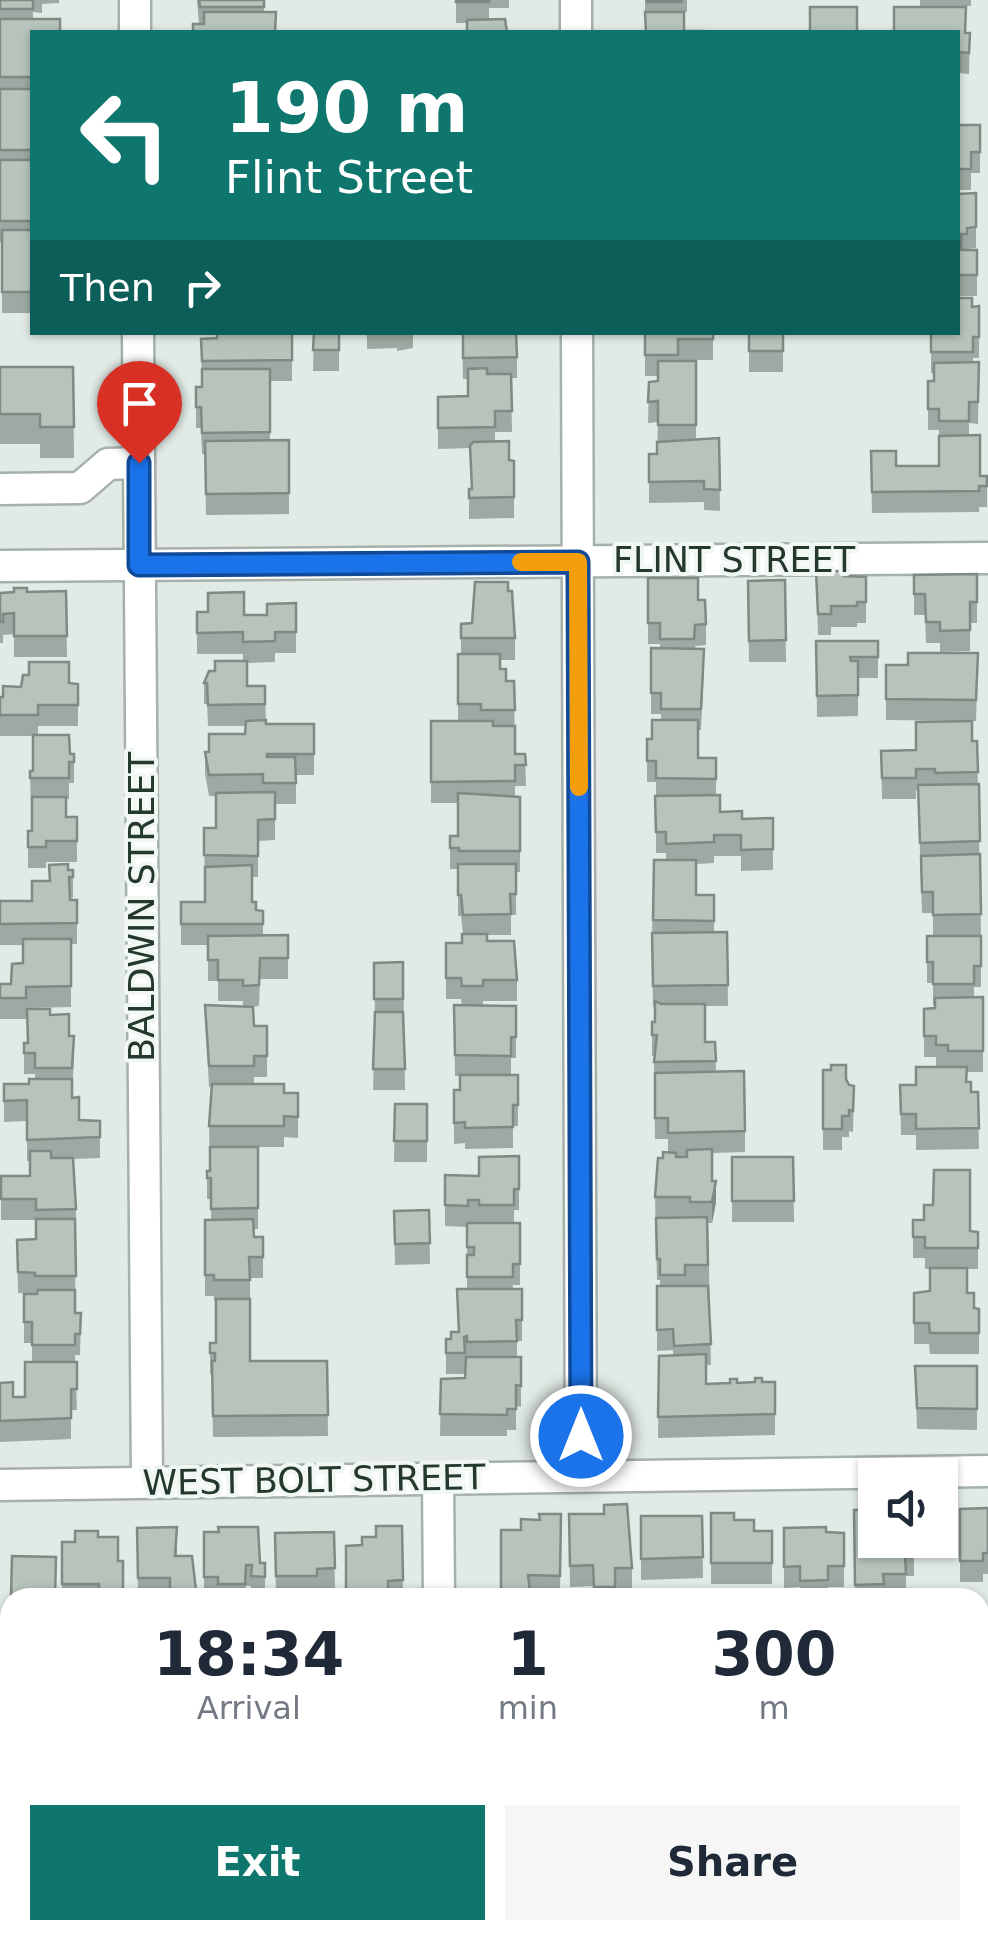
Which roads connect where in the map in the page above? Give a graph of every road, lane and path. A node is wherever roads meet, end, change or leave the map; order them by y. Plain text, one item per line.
1 (135, 0) edge
2 (576, 0) edge
3 (135, 30) edge
4 (576, 30) edge
5 (138, 335) edge
6 (577, 335) edge
7 (139, 463) junction
8 (0, 489) edge
9 (988, 558) edge
10 (578, 562) junction
11 (139, 565) junction
12 (0, 566) edge
13 (988, 1471) edge
14 (582, 1476) junction
15 (438, 1479) junction
16 (146, 1482) junction
17 (0, 1485) edge
18 (438, 1588) edge

1 - 3 street
2 - 4 street
5 - 7 street, BALDWIN STREET
6 - 10 street
7 - 8 street
7 - 11 street, BALDWIN STREET
9 - 10 street, FLINT STREET
10 - 11 street, FLINT STREET
10 - 14 street
11 - 12 street, FLINT STREET
11 - 16 street, BALDWIN STREET
13 - 14 street, WEST BOLT STREET
14 - 15 street, WEST BOLT STREET
15 - 16 street, WEST BOLT STREET
15 - 18 street
16 - 17 street, WEST BOLT STREET

